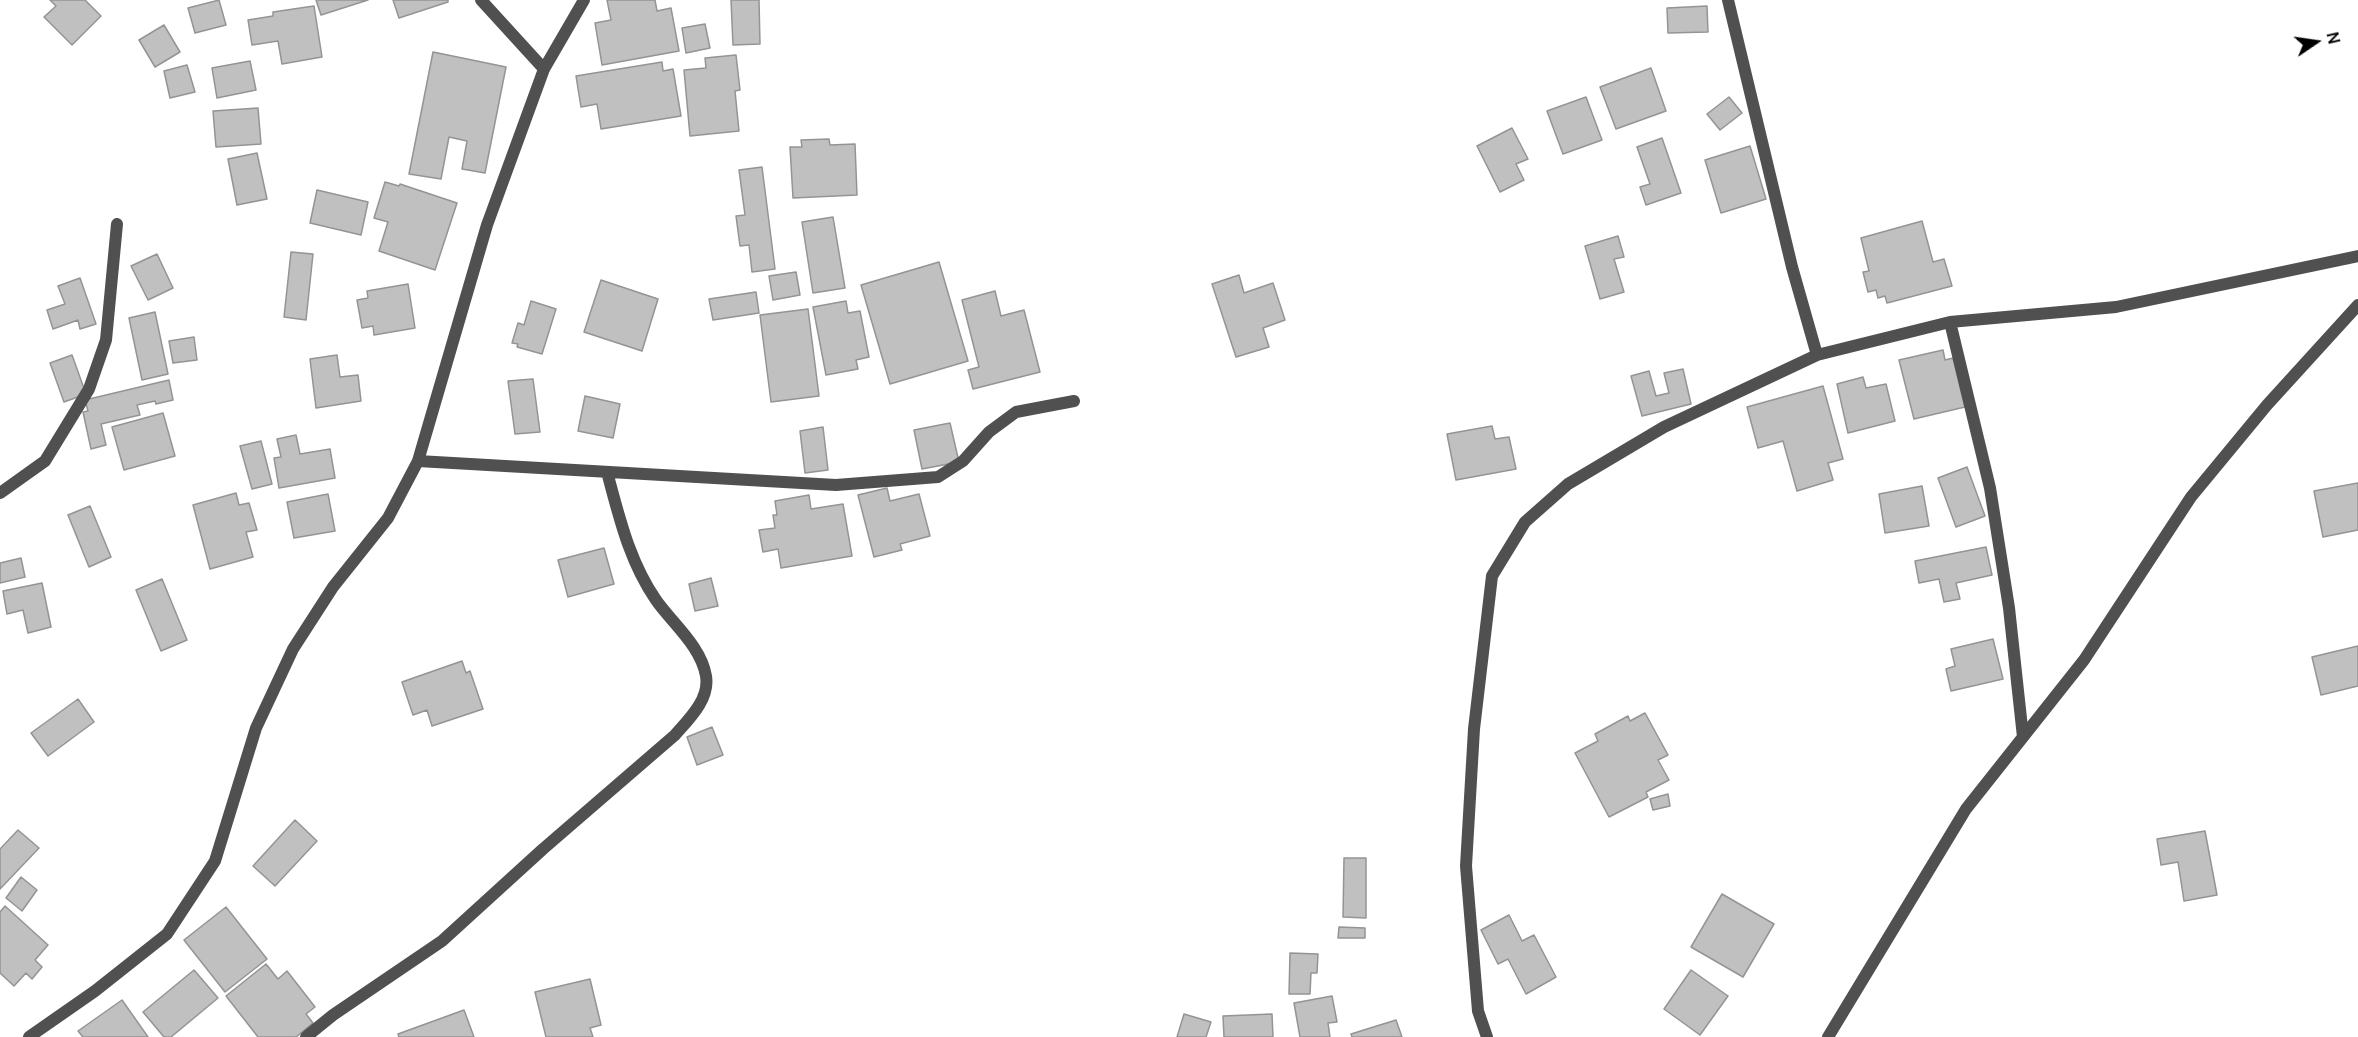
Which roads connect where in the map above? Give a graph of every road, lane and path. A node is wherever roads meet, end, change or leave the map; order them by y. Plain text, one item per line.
1 (481, 0) edge
2 (584, 0) edge
3 (1728, 0) edge
4 (544, 69) junction
5 (117, 224) dead end
6 (2358, 256) edge
7 (2358, 305) edge
8 (1950, 322) junction
9 (1817, 355) junction
10 (1074, 401) dead end
11 (418, 461) junction
12 (608, 472) junction
13 (0, 493) edge
14 (2023, 737) junction
15 (29, 1037) edge
16 (306, 1037) edge
17 (1487, 1037) edge
18 (1828, 1037) edge

1 - 4 street
2 - 4 street
3 - 9 street
4 - 11 street
5 - 13 street
6 - 8 street
7 - 14 street
8 - 9 street
8 - 14 street
9 - 17 street
10 - 12 street
11 - 12 street
11 - 15 street
12 - 16 street
14 - 18 street

